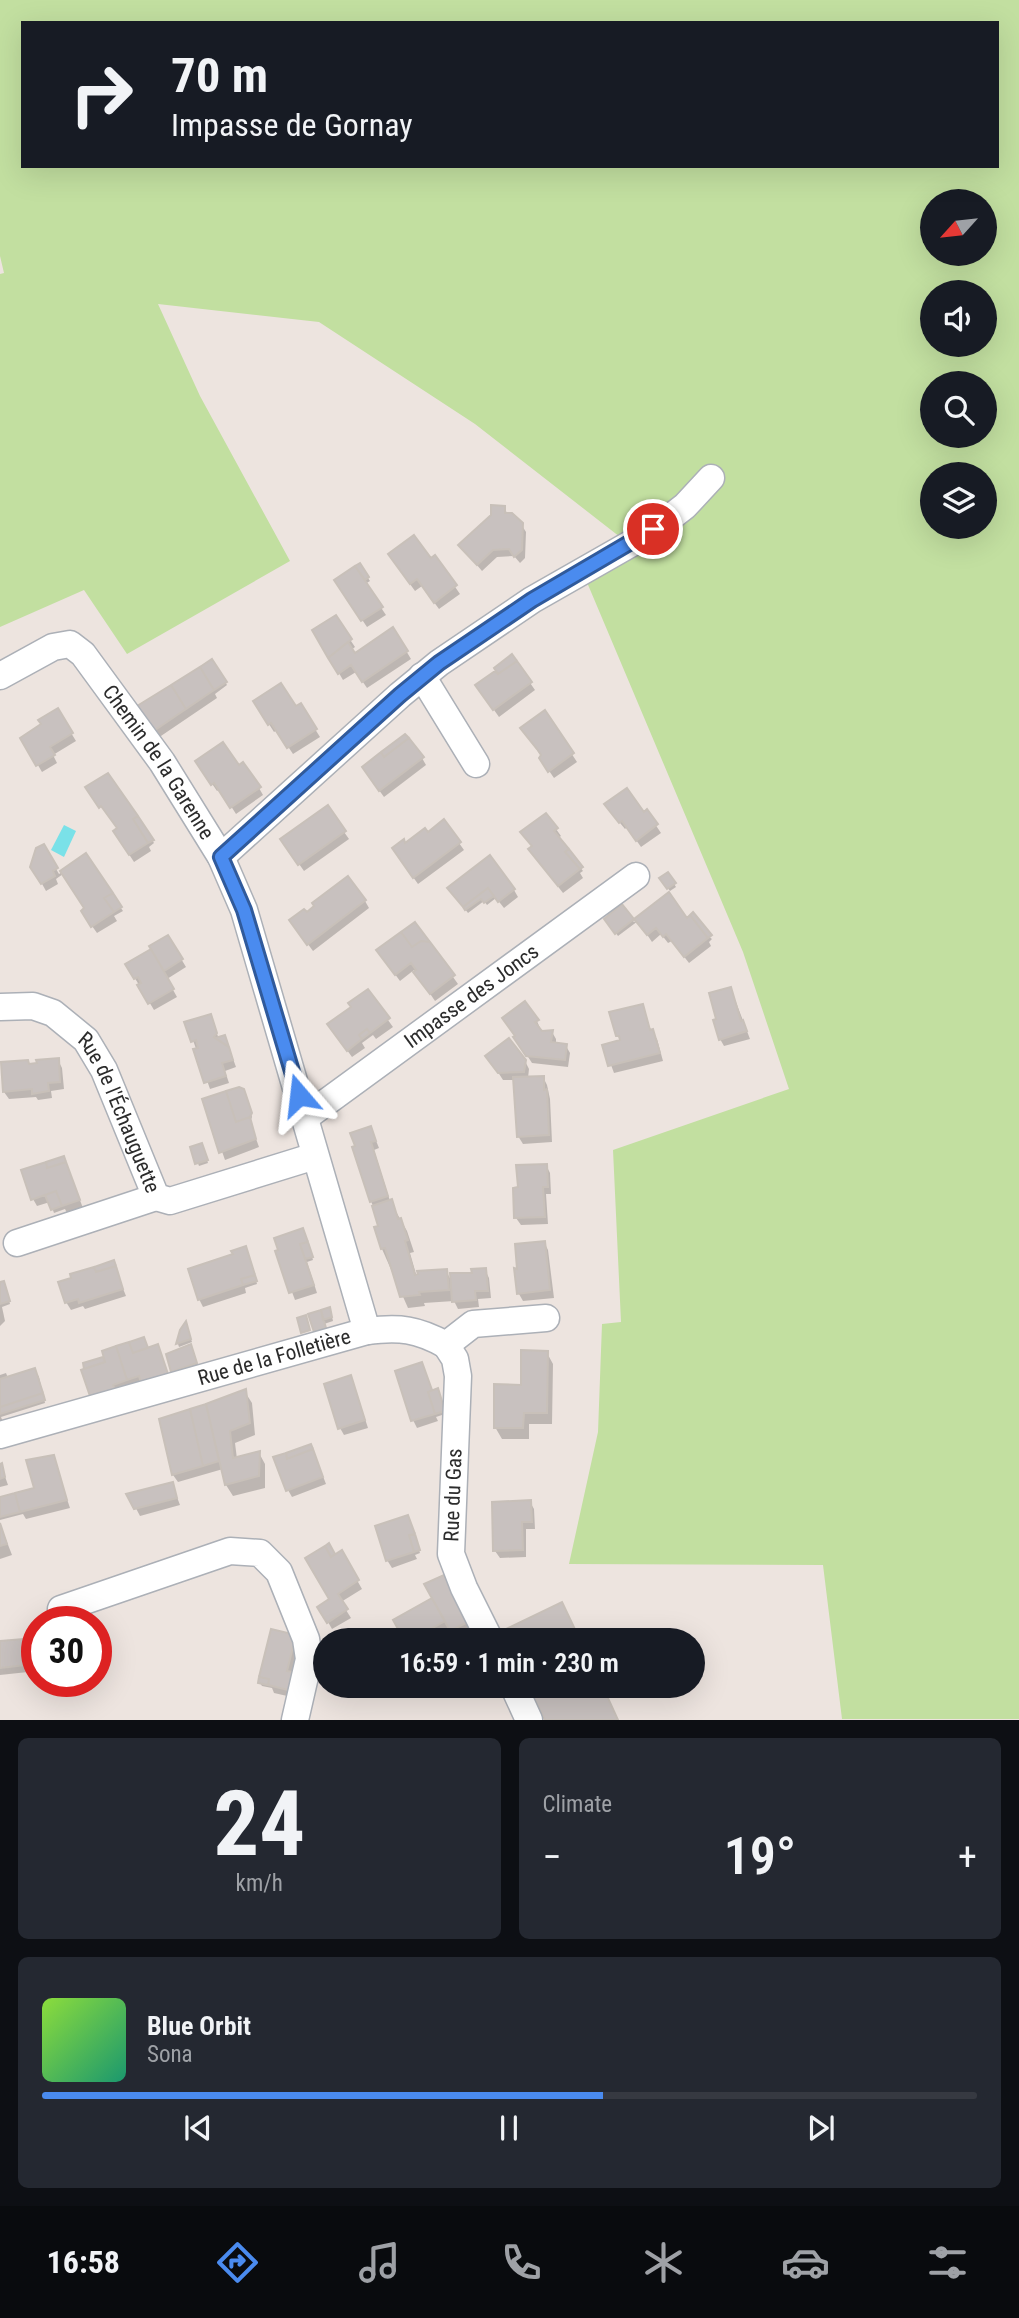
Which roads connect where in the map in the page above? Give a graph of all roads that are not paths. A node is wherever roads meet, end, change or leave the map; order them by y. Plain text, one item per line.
1 (711, 478) dead end
2 (422, 676) junction
3 (0, 677) edge
4 (476, 764) dead end
5 (221, 857) junction
6 (635, 876) dead end
7 (0, 1007) edge
8 (306, 1117) junction
9 (315, 1156) junction
10 (156, 1197) junction
11 (17, 1243) dead end
12 (546, 1318) dead end
13 (367, 1331) junction
14 (446, 1345) junction
15 (0, 1435) edge
16 (70, 1606) edge
17 (484, 1628) edge
18 (519, 1698) edge
19 (295, 1720) edge
20 (529, 1720) edge

1 - 2 street
2 - 4 street
2 - 5 street
3 - 5 street, Chemin de la Garenne
5 - 8 street, Chemin de la Garenne
6 - 8 street, Impasse des Joncs
7 - 10 street, Rue de l'Échauguette
8 - 9 street, Chemin de la Garenne
9 - 10 street, Rue de l'Échauguette
9 - 13 street, Chemin de la Garenne
10 - 11 street
12 - 14 street
13 - 14 street, Rue de la Folletière
13 - 15 street, Rue de la Folletière
14 - 17 street, Rue du Gas
16 - 19 street
18 - 20 street

